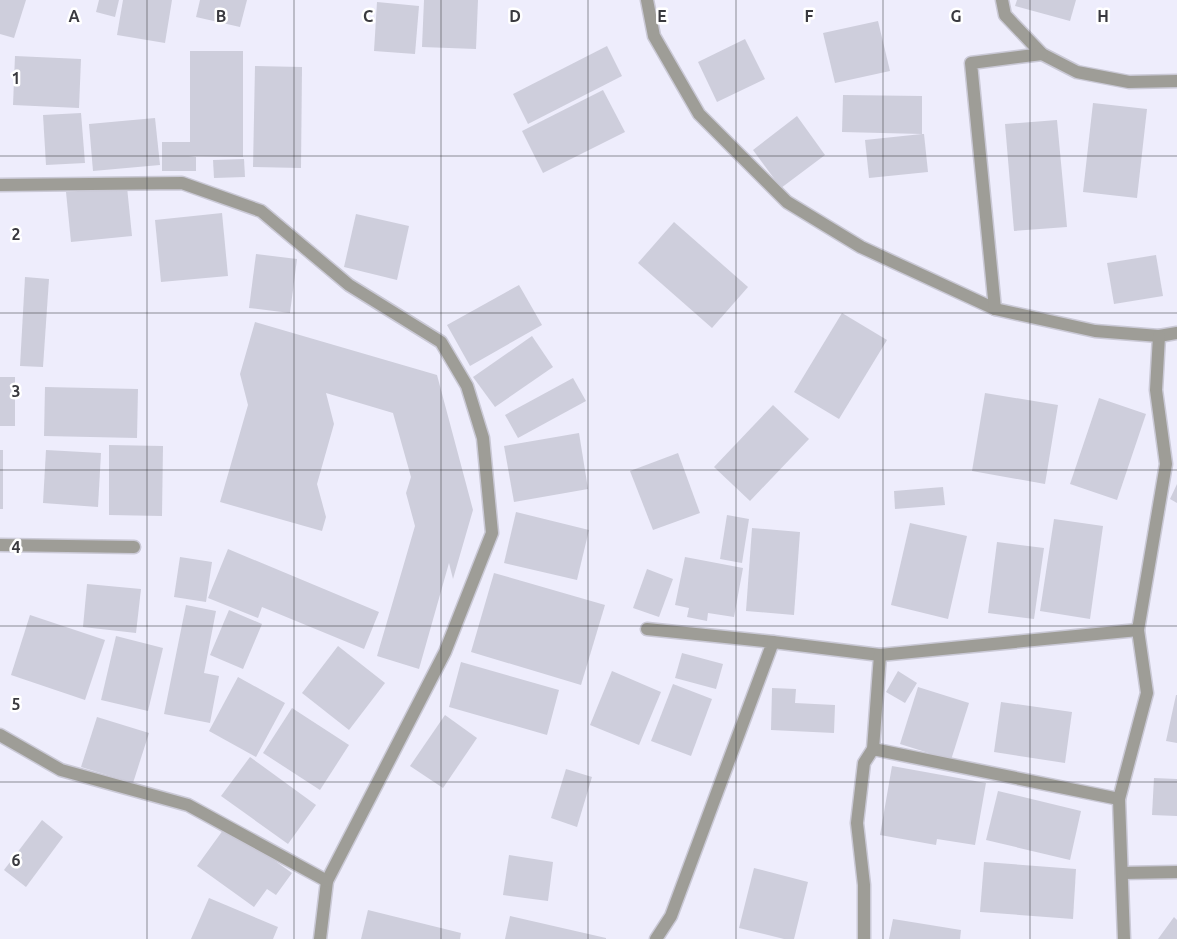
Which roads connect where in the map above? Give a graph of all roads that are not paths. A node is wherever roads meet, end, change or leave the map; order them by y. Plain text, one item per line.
1 (647, 0) edge
2 (1002, 0) edge
3 (1042, 54) junction
4 (1177, 81) edge
5 (0, 185) edge
6 (995, 309) junction
7 (1177, 333) edge
8 (1159, 336) junction
9 (0, 545) edge
10 (134, 547) dead end
11 (647, 629) dead end
12 (1138, 630) junction
13 (773, 642) junction
14 (880, 654) junction
15 (0, 735) edge
16 (872, 748) junction
17 (1119, 799) junction
18 (1177, 872) edge
19 (1122, 873) junction
20 (327, 881) junction
21 (320, 939) edge
22 (656, 939) edge
23 (864, 939) edge
24 (1124, 939) edge

1 - 6 street
2 - 3 street
3 - 4 street
3 - 6 street
5 - 20 street
6 - 8 street
7 - 8 street
8 - 12 street
9 - 10 street
11 - 13 street
12 - 14 street
12 - 17 street
13 - 14 street
13 - 22 street
14 - 16 street
15 - 20 street
16 - 17 street
16 - 23 street
17 - 19 street
18 - 19 street
19 - 24 street
20 - 21 street

